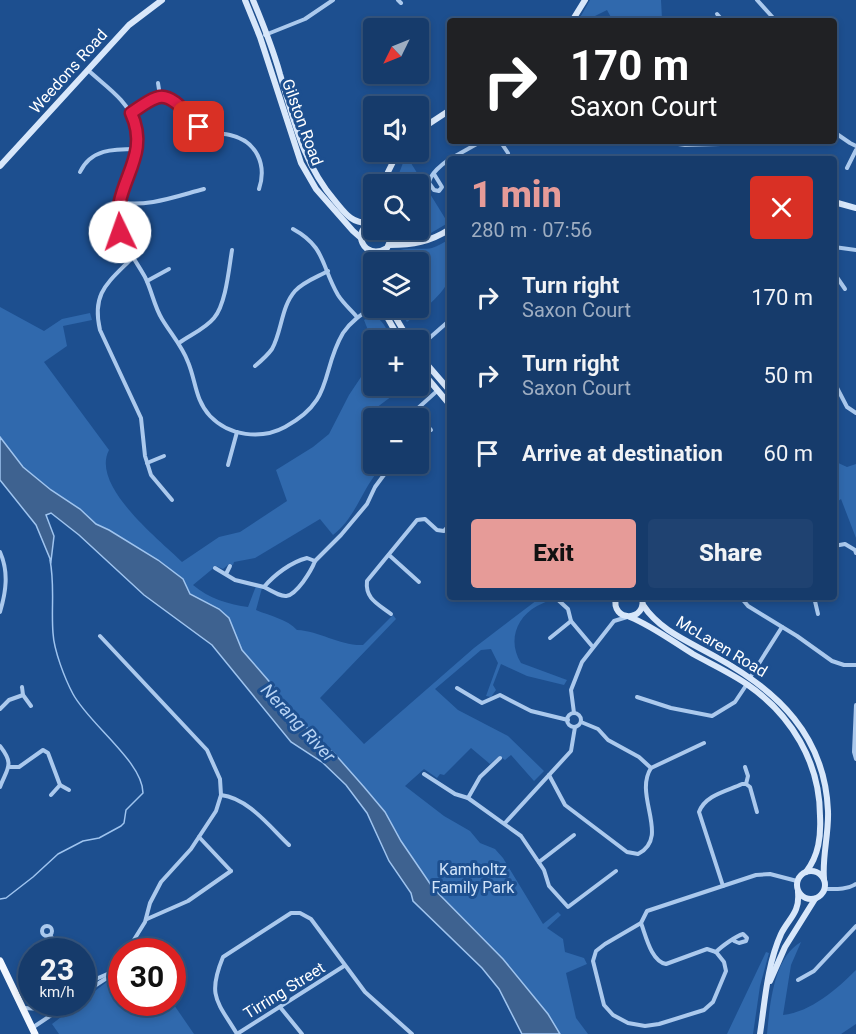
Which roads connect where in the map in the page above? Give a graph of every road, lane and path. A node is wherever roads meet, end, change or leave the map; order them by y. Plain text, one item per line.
1 (162, 0) edge
2 (245, 0) edge
3 (253, 0) edge
4 (333, 0) edge
5 (585, 0) edge
6 (757, 0) edge
7 (717, 14) dead end
8 (574, 18) edge
9 (720, 18) edge
10 (773, 18) edge
11 (264, 36) junction
12 (87, 69) junction
13 (158, 82) dead end
14 (160, 96) junction
15 (447, 112) edge
16 (131, 113) junction
17 (429, 124) edge
18 (837, 134) edge
19 (477, 144) edge
20 (502, 144) edge
21 (678, 144) edge
22 (720, 144) edge
23 (856, 148) edge
24 (137, 149) junction
25 (508, 153) dead end
26 (455, 156) edge
27 (447, 161) edge
28 (0, 166) edge
29 (848, 168) dead end
30 (80, 172) dead end
31 (434, 174) dead end
32 (204, 189) dead end
33 (260, 189) dead end
34 (118, 202) junction
35 (837, 203) edge
36 (856, 208) edge
37 (363, 222) edge
38 (292, 229) dead end
39 (363, 229) edge
40 (447, 231) edge
41 (361, 238) junction
42 (389, 240) edge
43 (407, 240) edge
44 (414, 244) junction
45 (837, 247) edge
46 (387, 248) junction
47 (232, 250) dead end
48 (369, 250) joint
49 (856, 250) edge
50 (386, 252) edge
51 (133, 257) junction
52 (169, 269) dead end
53 (328, 272) junction
54 (837, 277) edge
55 (147, 280) junction
56 (845, 289) dead end
57 (363, 313) edge
58 (357, 317) junction
59 (447, 323) edge
60 (429, 338) edge
61 (179, 343) junction
62 (255, 366) dead end
63 (429, 367) edge
64 (429, 381) edge
65 (447, 388) edge
66 (837, 388) edge
67 (437, 391) junction
68 (447, 402) edge
69 (418, 408) edge
70 (856, 413) edge
71 (429, 428) edge
72 (431, 430) dead end
73 (237, 432) junction
74 (164, 456) dead end
75 (147, 463) junction
76 (228, 465) dead end
77 (385, 474) edge
78 (172, 500) dead end
79 (447, 528) edge
80 (837, 545) edge
81 (0, 552) edge
82 (856, 554) edge
83 (389, 555) junction
84 (315, 561) junction
85 (230, 566) dead end
86 (215, 568) dead end
87 (226, 574) junction
88 (419, 582) dead end
89 (264, 587) junction
90 (558, 600) edge
91 (614, 600) edge
92 (642, 600) edge
93 (743, 600) dead end
94 (815, 600) edge
95 (643, 605) junction
96 (615, 606) junction
97 (0, 612) edge
98 (391, 614) dead end
99 (818, 614) dead end
100 (628, 617) junction
101 (571, 621) junction
102 (614, 621) junction
103 (782, 627) junction
104 (100, 636) dead end
105 (550, 638) dead end
106 (592, 646) junction
107 (856, 665) edge
108 (751, 676) junction
109 (747, 684) junction
110 (22, 687) dead end
111 (457, 688) dead end
112 (23, 695) junction
113 (637, 697) dead end
114 (856, 705) edge
115 (31, 706) dead end
116 (0, 710) edge
117 (574, 713) junction
118 (568, 720) junction
119 (580, 722) junction
120 (575, 727) junction
121 (704, 743) dead end
122 (0, 746) edge
123 (500, 758) dead end
124 (856, 759) edge
125 (10, 767) junction
126 (745, 767) dead end
127 (651, 768) junction
128 (424, 774) dead end
129 (549, 775) junction
130 (0, 784) edge
131 (746, 784) junction
132 (60, 785) junction
133 (69, 789) dead end
134 (51, 795) dead end
135 (221, 795) junction
136 (468, 798) junction
137 (757, 812) dead end
138 (505, 823) junction
139 (574, 835) dead end
140 (199, 837) junction
141 (289, 845) dead end
142 (539, 862) junction
143 (616, 871) dead end
144 (806, 872) junction
145 (824, 879) junction
146 (797, 881) junction
147 (856, 884) edge
148 (723, 886) junction
149 (824, 889) junction
150 (798, 892) junction
151 (815, 899) junction
152 (146, 919) junction
153 (641, 923) junction
154 (856, 927) edge
155 (50, 935) dead end
156 (52, 938) edge
157 (135, 938) edge
158 (734, 941) dead end
159 (716, 952) junction
160 (0, 961) edge
161 (344, 966) junction
162 (798, 980) dead end
163 (767, 987) junction
164 (18, 998) edge
165 (280, 1006) junction
166 (27, 1016) edge
167 (53, 1016) edge
168 (34, 1031) edge
169 (237, 1034) edge
170 (302, 1034) edge
171 (412, 1034) edge
172 (760, 1034) edge

1 - 12 main road, Weedons Road
2 - 11 main road, Gilston Road
3 - 11 main road, Gilston Road
4 - 11 street
5 - 8 main road
6 - 10 street
7 - 9 street
11 - 37 main road, Gilston Road
11 - 41 main road, Gilston Road
12 - 16 street
12 - 28 main road, Weedons Road
13 - 14 street
14 - 16 street
14 - 33 street
15 - 17 main road
16 - 24 street
18 - 23 street
19 - 26 street
20 - 25 street
21 - 22 street
23 - 29 street
24 - 30 street
24 - 34 street
27 - 31 street
32 - 34 street
34 - 51 street
35 - 36 main road
38 - 53 street
39 - 41 main road
40 - 44 main road
41 - 48 main road, Gilston Road
42 - 46 main road
43 - 44 main road
44 - 46 main road
45 - 49 street
46 - 48 main road
46 - 50 main road
47 - 61 street
51 - 55 street
51 - 75 street
52 - 55 street
53 - 58 street
53 - 62 street
54 - 56 street
55 - 61 street
57 - 58 street
58 - 73 street
59 - 60 street
61 - 73 street
63 - 65 main road
64 - 67 main road
66 - 70 street
67 - 68 main road
67 - 69 street
71 - 72 street
73 - 76 street
74 - 75 street
75 - 78 street
77 - 84 street
79 - 83 street
80 - 82 street
81 - 97 street
83 - 88 street
83 - 98 street
84 - 89 street
84 - 89 street
85 - 87 street
86 - 87 street
87 - 89 street
90 - 101 street
91 - 96 main road
92 - 95 main road
93 - 103 street
94 - 99 street
95 - 100 main road
95 - 108 main road, McLaren Road
96 - 100 main road, McLaren Road
96 - 102 street
100 - 102 street
100 - 109 main road, McLaren Road
101 - 105 street
101 - 106 street
102 - 106 street
103 - 107 street
103 - 108 street
104 - 135 street
106 - 117 street
108 - 145 main road, McLaren Road
109 - 113 street
109 - 144 main road, McLaren Road
110 - 112 street
111 - 118 street
112 - 115 street
112 - 116 street
114 - 124 street
117 - 118 street
117 - 119 street
118 - 120 street
119 - 120 street
119 - 127 street
120 - 129 street
121 - 127 street
122 - 125 street
123 - 136 street
125 - 130 street
125 - 132 street
126 - 131 street
127 - 129 street
128 - 136 street
129 - 138 street
131 - 137 street
131 - 148 street
132 - 133 street
132 - 134 street
135 - 140 street
135 - 141 street
136 - 138 street
138 - 142 street
139 - 142 street
140 - 152 street
140 - 152 street
142 - 143 street
144 - 145 main road
144 - 146 main road
145 - 149 main road
146 - 148 street
146 - 150 main road
147 - 149 street
148 - 153 street
149 - 151 main road
150 - 151 main road
150 - 163 main road
151 - 163 main road
152 - 157 street
153 - 159 street
153 - 159 street
154 - 162 street
155 - 156 street
158 - 159 street
160 - 164 main road
161 - 165 street, Tirring Street
161 - 169 street
161 - 171 street
163 - 172 main road
165 - 169 street, Tirring Street
165 - 170 street
166 - 168 main road
167 - 168 street

